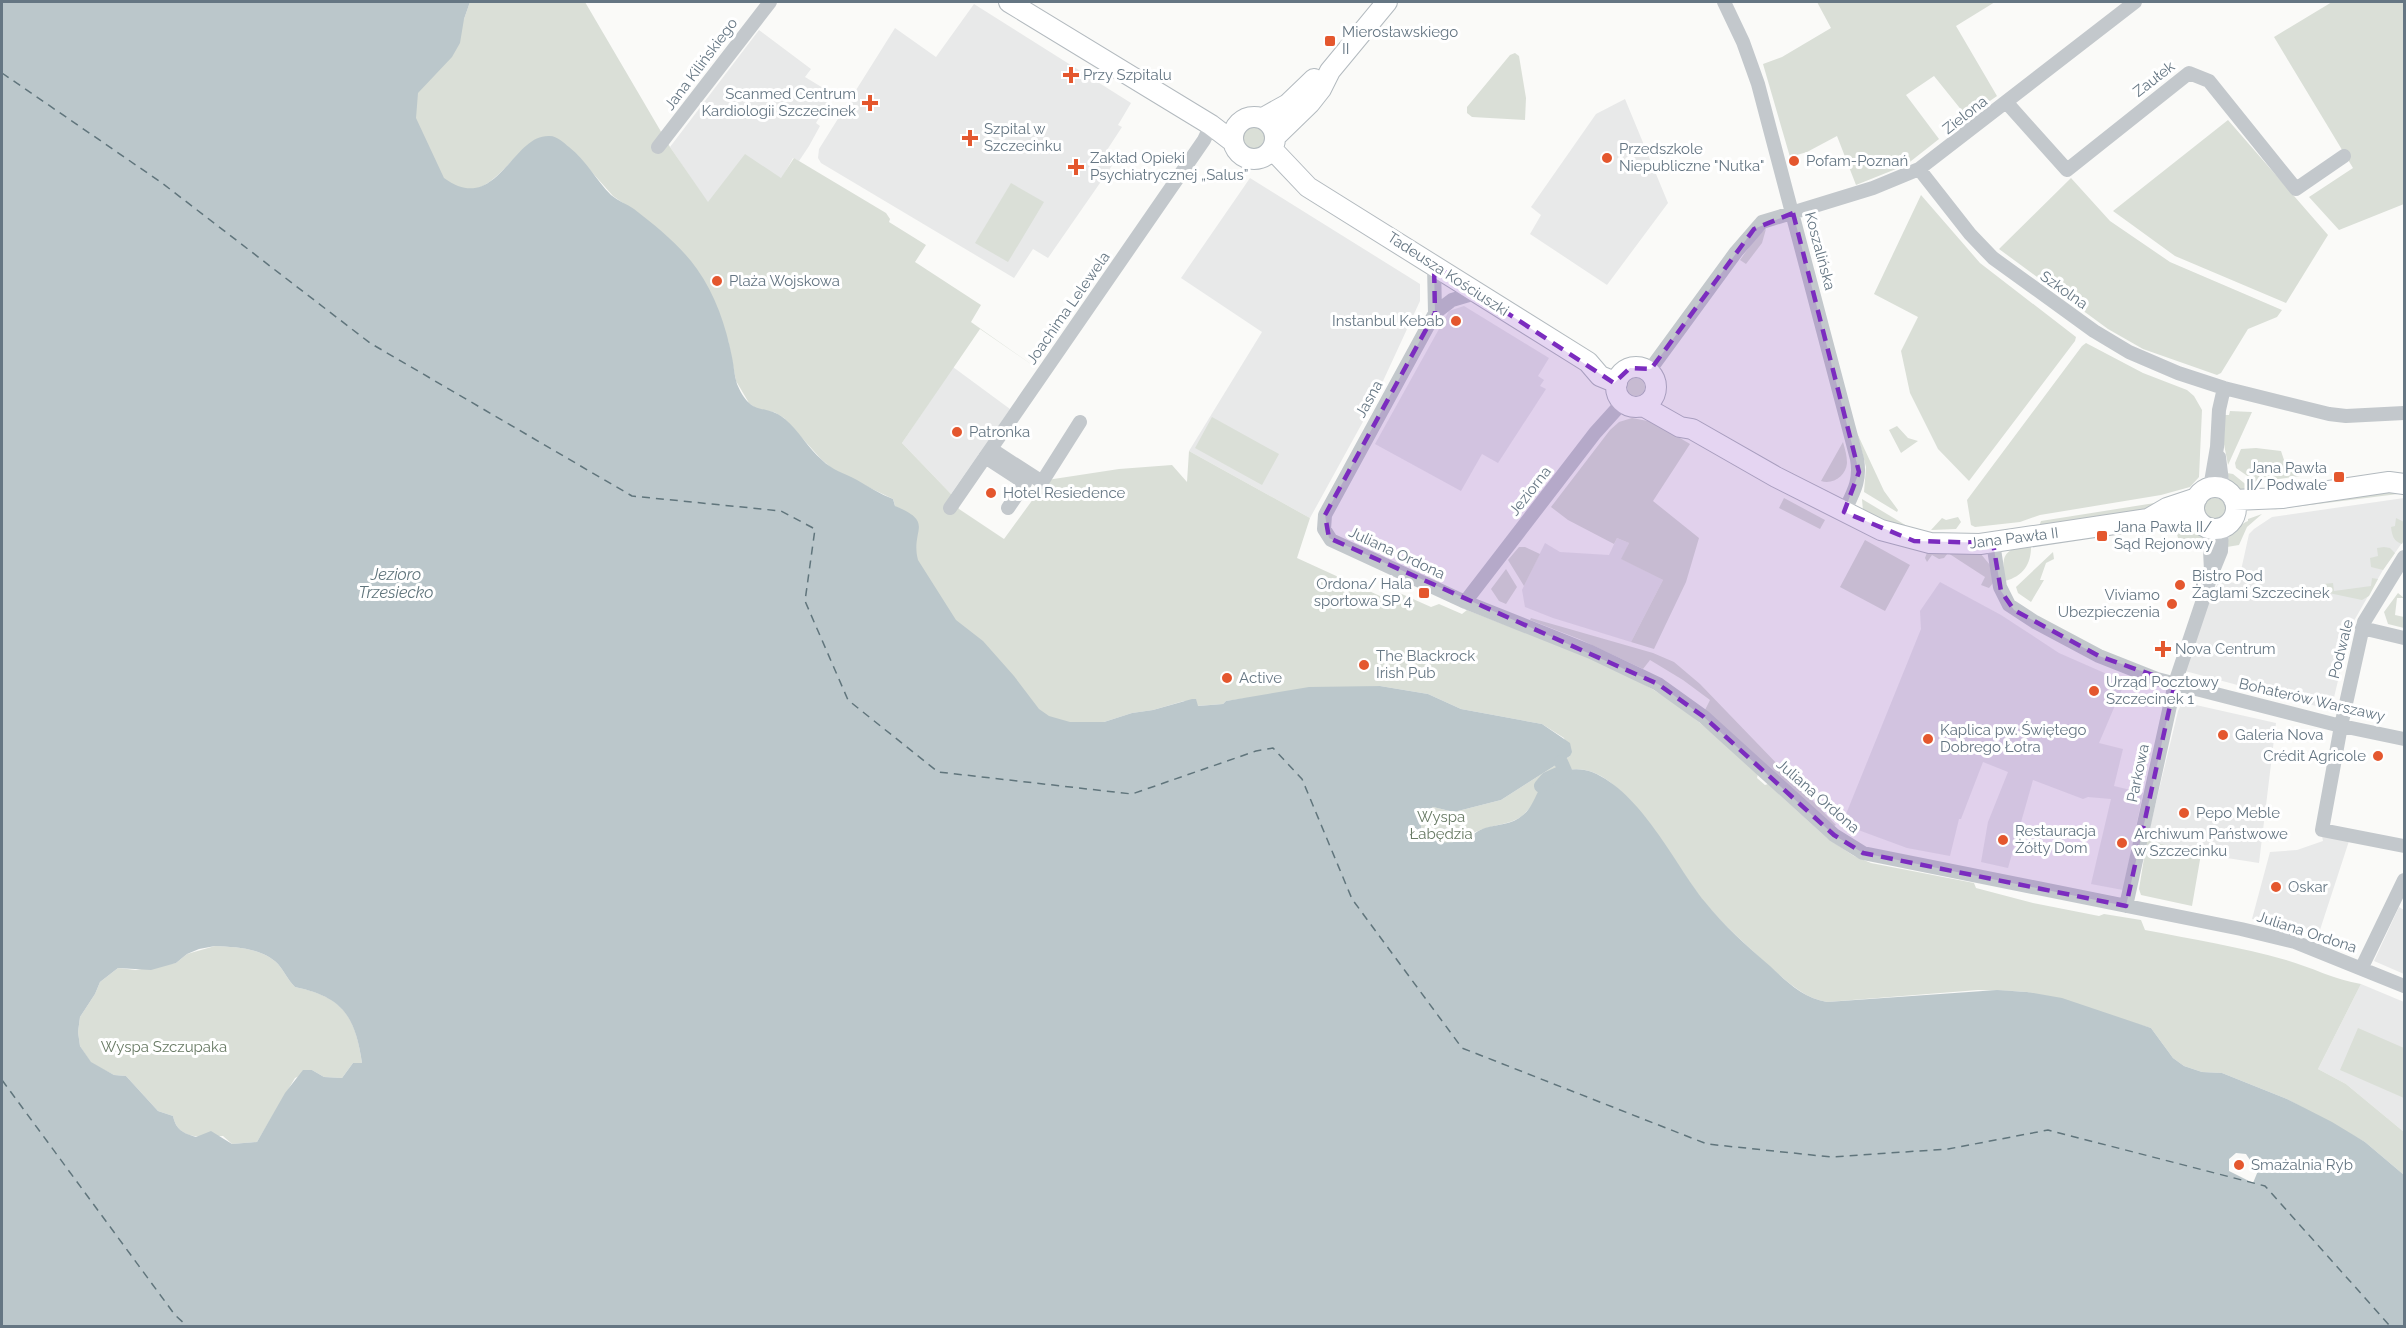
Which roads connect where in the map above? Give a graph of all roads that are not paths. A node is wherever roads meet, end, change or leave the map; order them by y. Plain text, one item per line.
1 (770, 2) edge
2 (1009, 2) edge
3 (1388, 2) edge
4 (1724, 2) edge
5 (2135, 2) edge
6 (1330, 71) junction
7 (2007, 103) junction
8 (1263, 118) junction
9 (1211, 125) junction
10 (1234, 133) junction
11 (658, 147) dead end
12 (1268, 148) junction
13 (2344, 156) dead end
14 (1919, 169) junction
15 (1793, 213) junction
16 (1434, 264) junction
17 (1479, 292) junction
18 (1435, 313) junction
19 (1649, 371) junction
20 (1621, 386) junction
21 (2224, 388) junction
22 (1649, 401) junction
23 (2404, 413) edge
24 (1080, 422) dead end
25 (988, 453) junction
26 (2399, 480) edge
27 (1333, 501) joint
28 (950, 508) dead end
29 (1008, 508) dead end
30 (2216, 508) junction
31 (1844, 512) junction
32 (1993, 543) junction
33 (2404, 557) edge
34 (1465, 602) junction
35 (2362, 628) junction
36 (2404, 638) edge
37 (2175, 683) junction
38 (2340, 733) junction
39 (2404, 739) edge
40 (2404, 846) edge
41 (2404, 880) edge
42 (2126, 906) junction
43 (2362, 967) junction
44 (2404, 986) edge

1 - 11 street, Jana Kilińskiego
2 - 9 street
3 - 6 street
4 - 15 street, Koszalińska
5 - 7 street, Zielona
6 - 8 street
6 - 12 street
7 - 13 street, Zaułek
7 - 14 street, Zielona
8 - 10 street
8 - 12 street
9 - 10 street
9 - 25 street, Joachima Lelewela
10 - 12 street
12 - 16 street, Tadeusza Kościuszki
14 - 15 street, Zielona
14 - 21 street, Szkolna
15 - 19 street
15 - 31 street, Koszalińska
16 - 17 street, Tadeusza Kościuszki
16 - 18 street, Jasna
17 - 18 street
17 - 20 street, Tadeusza Kościuszki
18 - 27 street, Jasna
19 - 20 street
19 - 22 street
20 - 22 street
20 - 34 street, Jeziorna
21 - 23 street, Szkolna
21 - 30 street
22 - 31 street
24 - 25 street
25 - 28 street, Joachima Lelewela
25 - 29 street
26 - 30 street, Jana Pawła II
27 - 34 street, Juliana Ordona
30 - 32 street, Jana Pawła II
30 - 37 street, Parkowa
31 - 32 street, Jana Pawła II
32 - 37 street, Bohaterów Warszawy
33 - 35 street, Podwale
34 - 42 street, Juliana Ordona
35 - 36 street
35 - 38 street, Podwale
37 - 38 street, Bohaterów Warszawy
37 - 42 street, Parkowa
38 - 39 street, Bohaterów Warszawy
38 - 40 street, Podwale
41 - 43 street
42 - 43 street, Juliana Ordona
43 - 44 street, Juliana Ordona

